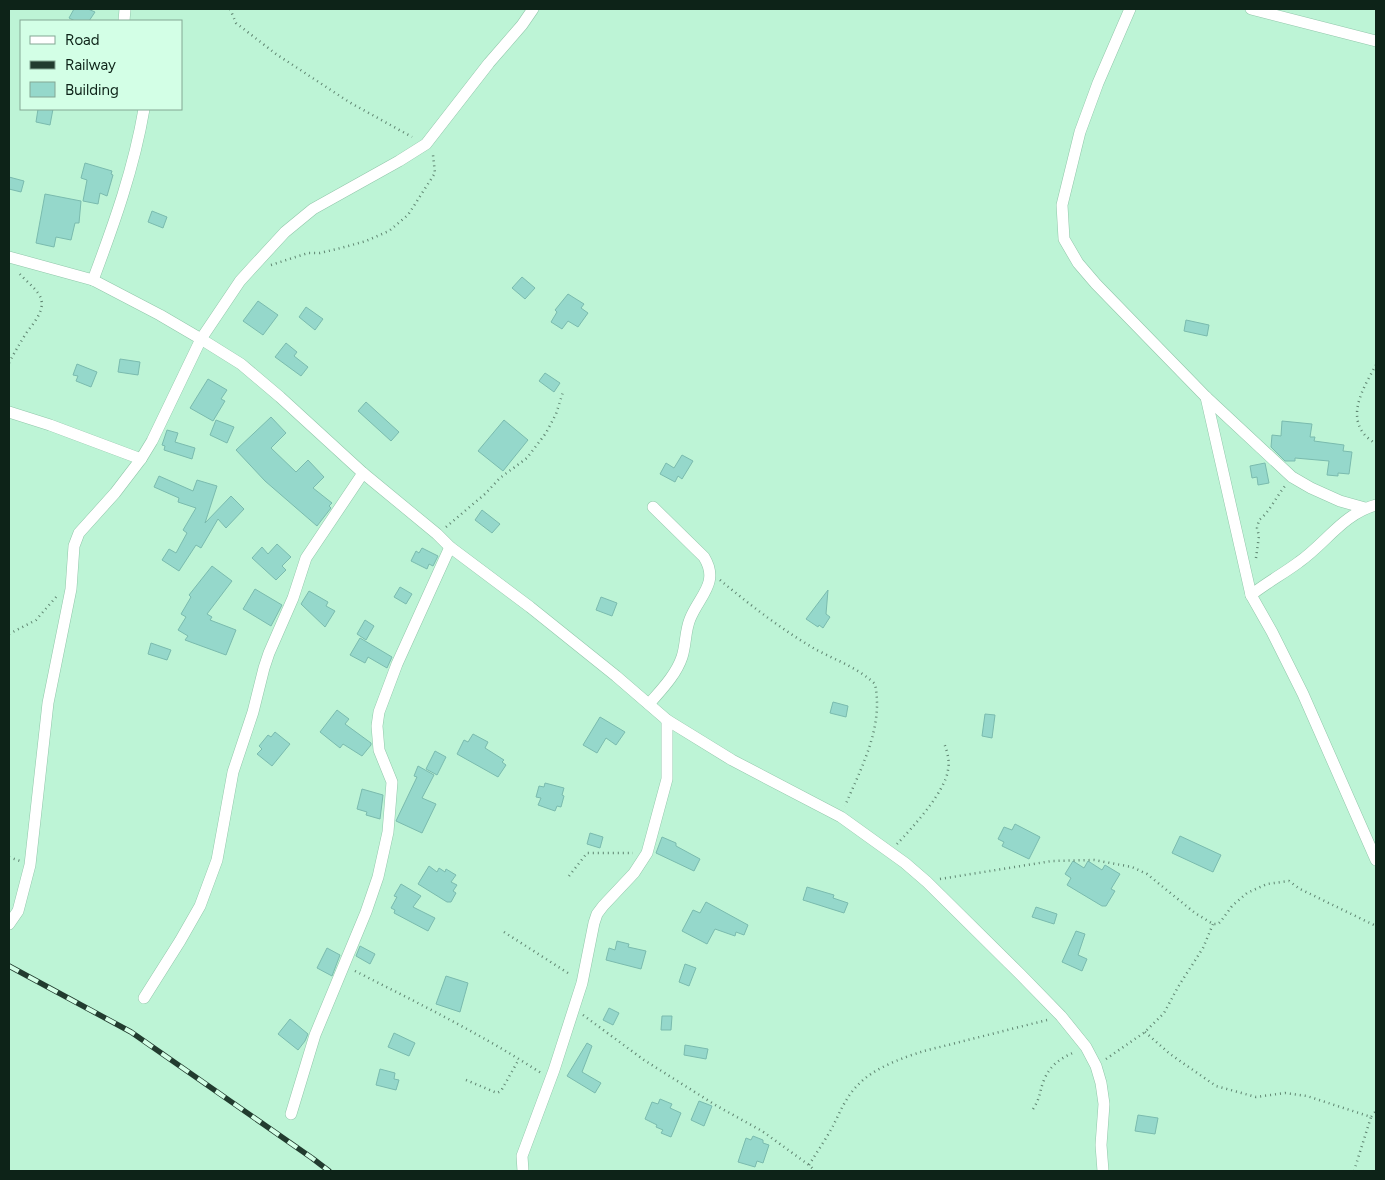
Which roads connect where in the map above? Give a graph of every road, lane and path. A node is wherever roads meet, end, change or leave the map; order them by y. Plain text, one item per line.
1 (230, 9) edge
2 (533, 9) edge
3 (1130, 9) edge
4 (1251, 9) edge
5 (1376, 41) edge
6 (144, 110) edge
7 (426, 144) junction
8 (9, 257) edge
9 (16, 270) dead end
10 (250, 270) junction
11 (93, 280) junction
12 (202, 339) junction
13 (9, 363) edge
14 (1376, 365) edge
15 (563, 392) dead end
16 (1206, 397) junction
17 (9, 412) edge
18 (1376, 444) edge
19 (142, 459) junction
20 (363, 473) junction
21 (1287, 484) dead end
22 (653, 506) dead end
23 (1371, 507) edge
24 (437, 534) junction
25 (450, 547) junction
26 (1258, 565) dead end
27 (711, 572) junction
28 (58, 594) dead end
29 (1251, 595) junction
30 (9, 634) edge
31 (649, 704) junction
32 (667, 720) junction
33 (944, 742) dead end
34 (841, 817) junction
35 (890, 851) junction
36 (647, 853) junction
37 (1376, 860) edge
38 (568, 876) dead end
39 (927, 882) junction
40 (9, 924) edge
41 (1213, 924) junction
42 (1376, 926) edge
43 (504, 932) dead end
44 (344, 966) junction
45 (582, 983) junction
46 (144, 998) dead end
47 (574, 1008) junction
48 (1061, 1016) junction
49 (1145, 1032) junction
50 (1086, 1047) junction
51 (519, 1059) junction
52 (1096, 1066) junction
53 (551, 1079) junction
54 (466, 1080) dead end
55 (1033, 1110) dead end
56 (1376, 1111) edge
57 (291, 1114) dead end
58 (1371, 1117) junction
59 (809, 1165) junction
60 (523, 1171) edge
61 (815, 1171) edge
62 (1103, 1171) edge
63 (1354, 1171) edge

1 - 7 path
2 - 7 street
3 - 16 street
4 - 5 street
6 - 11 street
7 - 10 street
7 - 10 path
8 - 11 street
9 - 13 path
10 - 12 street
11 - 12 street
12 - 19 street
12 - 20 street
14 - 18 path
15 - 24 path
16 - 23 street
16 - 29 street
17 - 19 street
19 - 40 street
20 - 24 street
20 - 46 street
21 - 26 path
22 - 27 street
23 - 29 street
24 - 25 street
25 - 31 street
25 - 44 street
27 - 31 street
27 - 34 path
28 - 30 path
29 - 37 street
31 - 32 street
32 - 34 street
32 - 36 street
33 - 35 path
34 - 35 street
35 - 39 street
36 - 38 path
36 - 45 street
39 - 41 path
39 - 48 street
41 - 42 path
41 - 49 path
43 - 45 path
44 - 51 path
44 - 57 street
45 - 47 street
47 - 53 street
47 - 59 path
48 - 50 street
48 - 59 path
49 - 52 path
49 - 58 path
50 - 52 street
50 - 55 path
51 - 53 path
51 - 54 path
52 - 62 street
53 - 60 street
56 - 58 path
58 - 63 path
59 - 61 path

